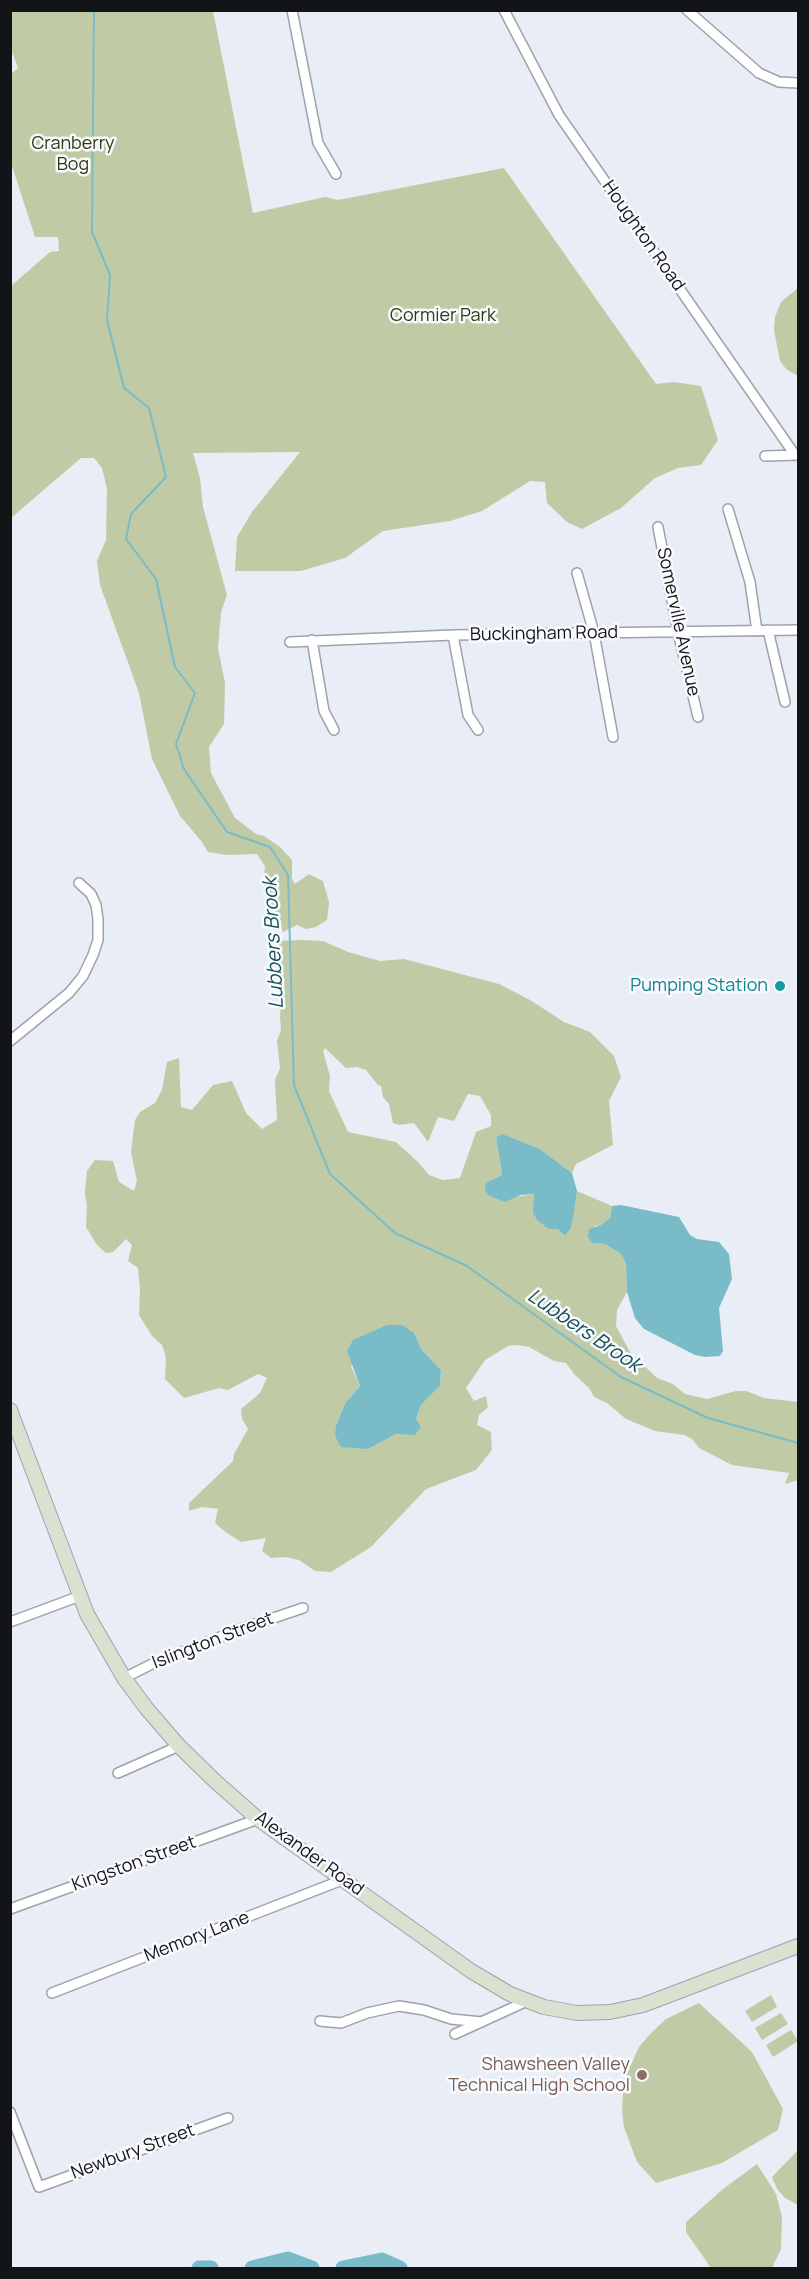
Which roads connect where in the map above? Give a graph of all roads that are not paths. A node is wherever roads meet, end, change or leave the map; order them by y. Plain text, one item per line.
1 (292, 10) edge
2 (504, 10) edge
3 (687, 10) edge
4 (798, 83) edge
5 (336, 174) dead end
6 (797, 455) edge
7 (765, 456) dead end
8 (728, 509) dead end
9 (658, 527) dead end
10 (577, 573) dead end
11 (768, 630) junction
12 (798, 630) edge
13 (757, 631) junction
14 (678, 632) junction
15 (594, 633) junction
16 (453, 635) junction
17 (312, 640) junction
18 (290, 642) dead end
19 (785, 702) dead end
20 (698, 717) dead end
21 (334, 730) dead end
22 (478, 730) dead end
23 (613, 737) dead end
24 (79, 883) dead end
25 (10, 1041) edge
26 (10, 1410) edge
27 (80, 1596) junction
28 (303, 1608) dead end
29 (10, 1622) edge
30 (124, 1678) junction
31 (179, 1746) junction
32 (118, 1773) dead end
33 (258, 1819) junction
34 (342, 1880) junction
35 (10, 1909) edge
36 (798, 1946) edge
37 (52, 1993) dead end
38 (525, 2002) junction
39 (320, 2021) dead end
40 (482, 2022) junction
41 (455, 2034) dead end
42 (10, 2112) edge
43 (228, 2118) dead end

1 - 5 street
2 - 6 street, Houghton Road
3 - 4 street
6 - 7 street
8 - 13 street
9 - 14 street, Somerville Avenue
10 - 15 street
11 - 12 street, Buckingham Road
11 - 13 street, Buckingham Road
11 - 19 street
13 - 14 street, Buckingham Road
14 - 15 street, Buckingham Road
14 - 20 street, Somerville Avenue
15 - 16 street, Buckingham Road
15 - 23 street
16 - 17 street, Buckingham Road
16 - 22 street
17 - 18 street, Buckingham Road
17 - 21 street
24 - 25 street
26 - 27 street, Alexander Road
27 - 29 street
27 - 30 street, Alexander Road
28 - 30 street, Islington Street
30 - 31 street, Alexander Road
31 - 32 street
31 - 33 street, Alexander Road
33 - 34 street, Alexander Road
33 - 35 street, Kingston Street
34 - 37 street, Memory Lane
34 - 38 street, Alexander Road
36 - 38 street, Alexander Road
38 - 40 street
39 - 40 street
40 - 41 street
42 - 43 street, Newbury Street

